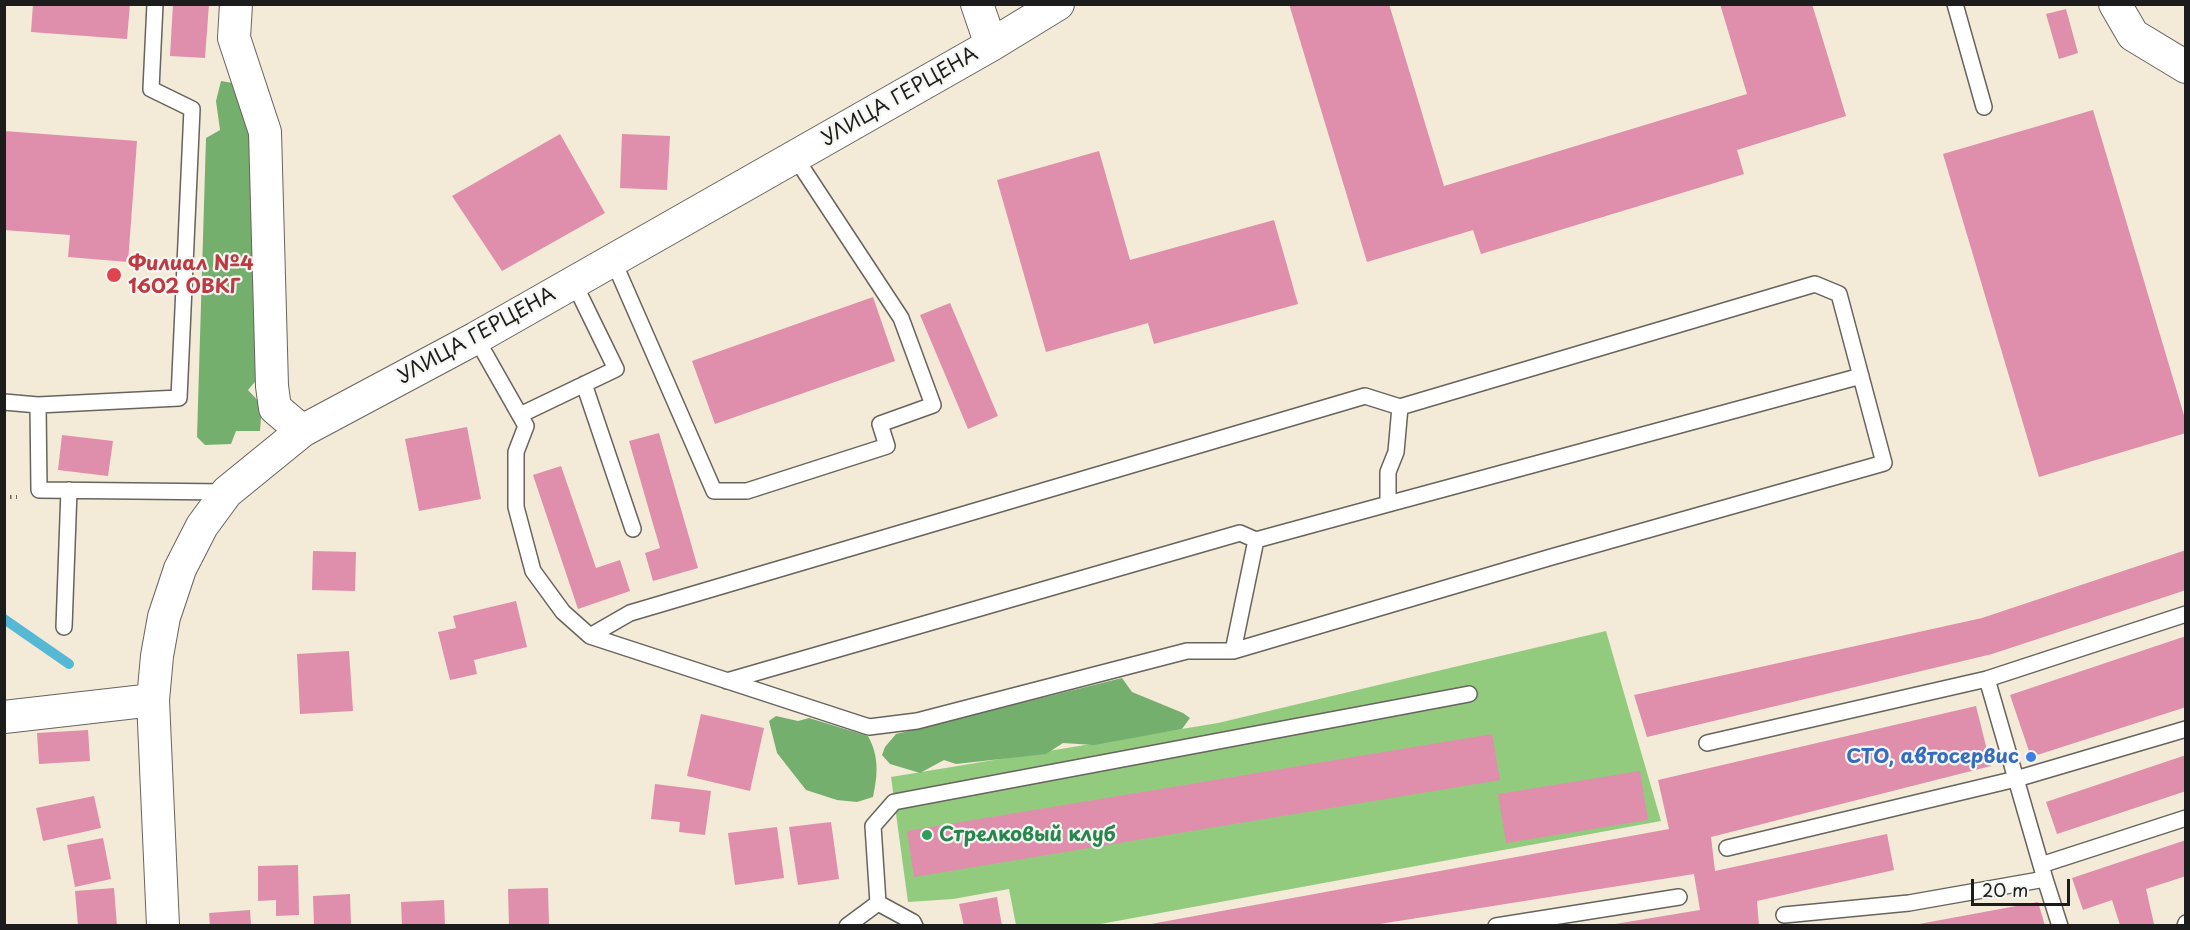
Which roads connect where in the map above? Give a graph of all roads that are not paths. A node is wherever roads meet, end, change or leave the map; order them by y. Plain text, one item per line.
1 (155, 4) edge
2 (236, 4) edge
3 (977, 4) edge
4 (1058, 4) edge
5 (1955, 4) edge
6 (2115, 4) edge
7 (992, 45) junction
8 (2186, 68) edge
9 (1984, 107) dead end
10 (795, 157) junction
11 (614, 260) junction
12 (574, 283) junction
13 (476, 338) junction
14 (1861, 376) junction
15 (584, 384) junction
16 (4, 402) edge
17 (38, 405) junction
18 (1401, 406) junction
19 (520, 415) junction
20 (302, 431) junction
21 (69, 490) junction
22 (227, 492) junction
23 (1388, 504) junction
24 (633, 529) dead end
25 (1256, 540) junction
26 (2186, 614) edge
27 (64, 627) dead end
28 (590, 636) junction
29 (1233, 651) junction
30 (1988, 679) junction
31 (727, 681) junction
32 (1469, 694) dead end
33 (153, 700) junction
34 (4, 717) edge
35 (2186, 729) edge
36 (1707, 743) dead end
37 (2016, 780) junction
38 (2186, 818) edge
39 (1727, 848) dead end
40 (2043, 872) junction
41 (1679, 897) dead end
42 (878, 903) junction
43 (1784, 915) dead end
44 (164, 926) edge
45 (847, 926) edge
46 (915, 926) edge
47 (1496, 926) edge
48 (2060, 926) edge

1 - 17 lane
2 - 20 street
3 - 7 street
4 - 7 street, УЛИЦА ГЕРЦЕНА
5 - 9 lane
6 - 8 street
7 - 10 street, УЛИЦА ГЕРЦЕНА
10 - 11 street, УЛИЦА ГЕРЦЕНА
10 - 11 lane
11 - 12 street, УЛИЦА ГЕРЦЕНА
12 - 13 street, УЛИЦА ГЕРЦЕНА
12 - 15 lane
13 - 19 lane
13 - 20 street, УЛИЦА ГЕРЦЕНА
14 - 18 lane
14 - 23 lane
14 - 29 lane
15 - 19 lane
15 - 24 lane
16 - 17 lane
17 - 21 lane
18 - 23 lane
18 - 28 lane
19 - 28 lane
20 - 22 street, УЛИЦА ГЕРЦЕНА
21 - 22 lane
21 - 27 lane
22 - 33 street, УЛИЦА ГЕРЦЕНА
23 - 25 lane
25 - 29 lane
25 - 31 lane
26 - 30 lane
28 - 31 lane
29 - 31 lane
30 - 36 lane
30 - 37 lane
32 - 42 lane
33 - 34 street
33 - 44 street, УЛИЦА ГЕРЦЕНА
35 - 37 lane
37 - 39 lane
37 - 40 lane
38 - 40 lane
40 - 43 lane
40 - 48 lane
41 - 47 lane
42 - 45 lane
42 - 46 lane

